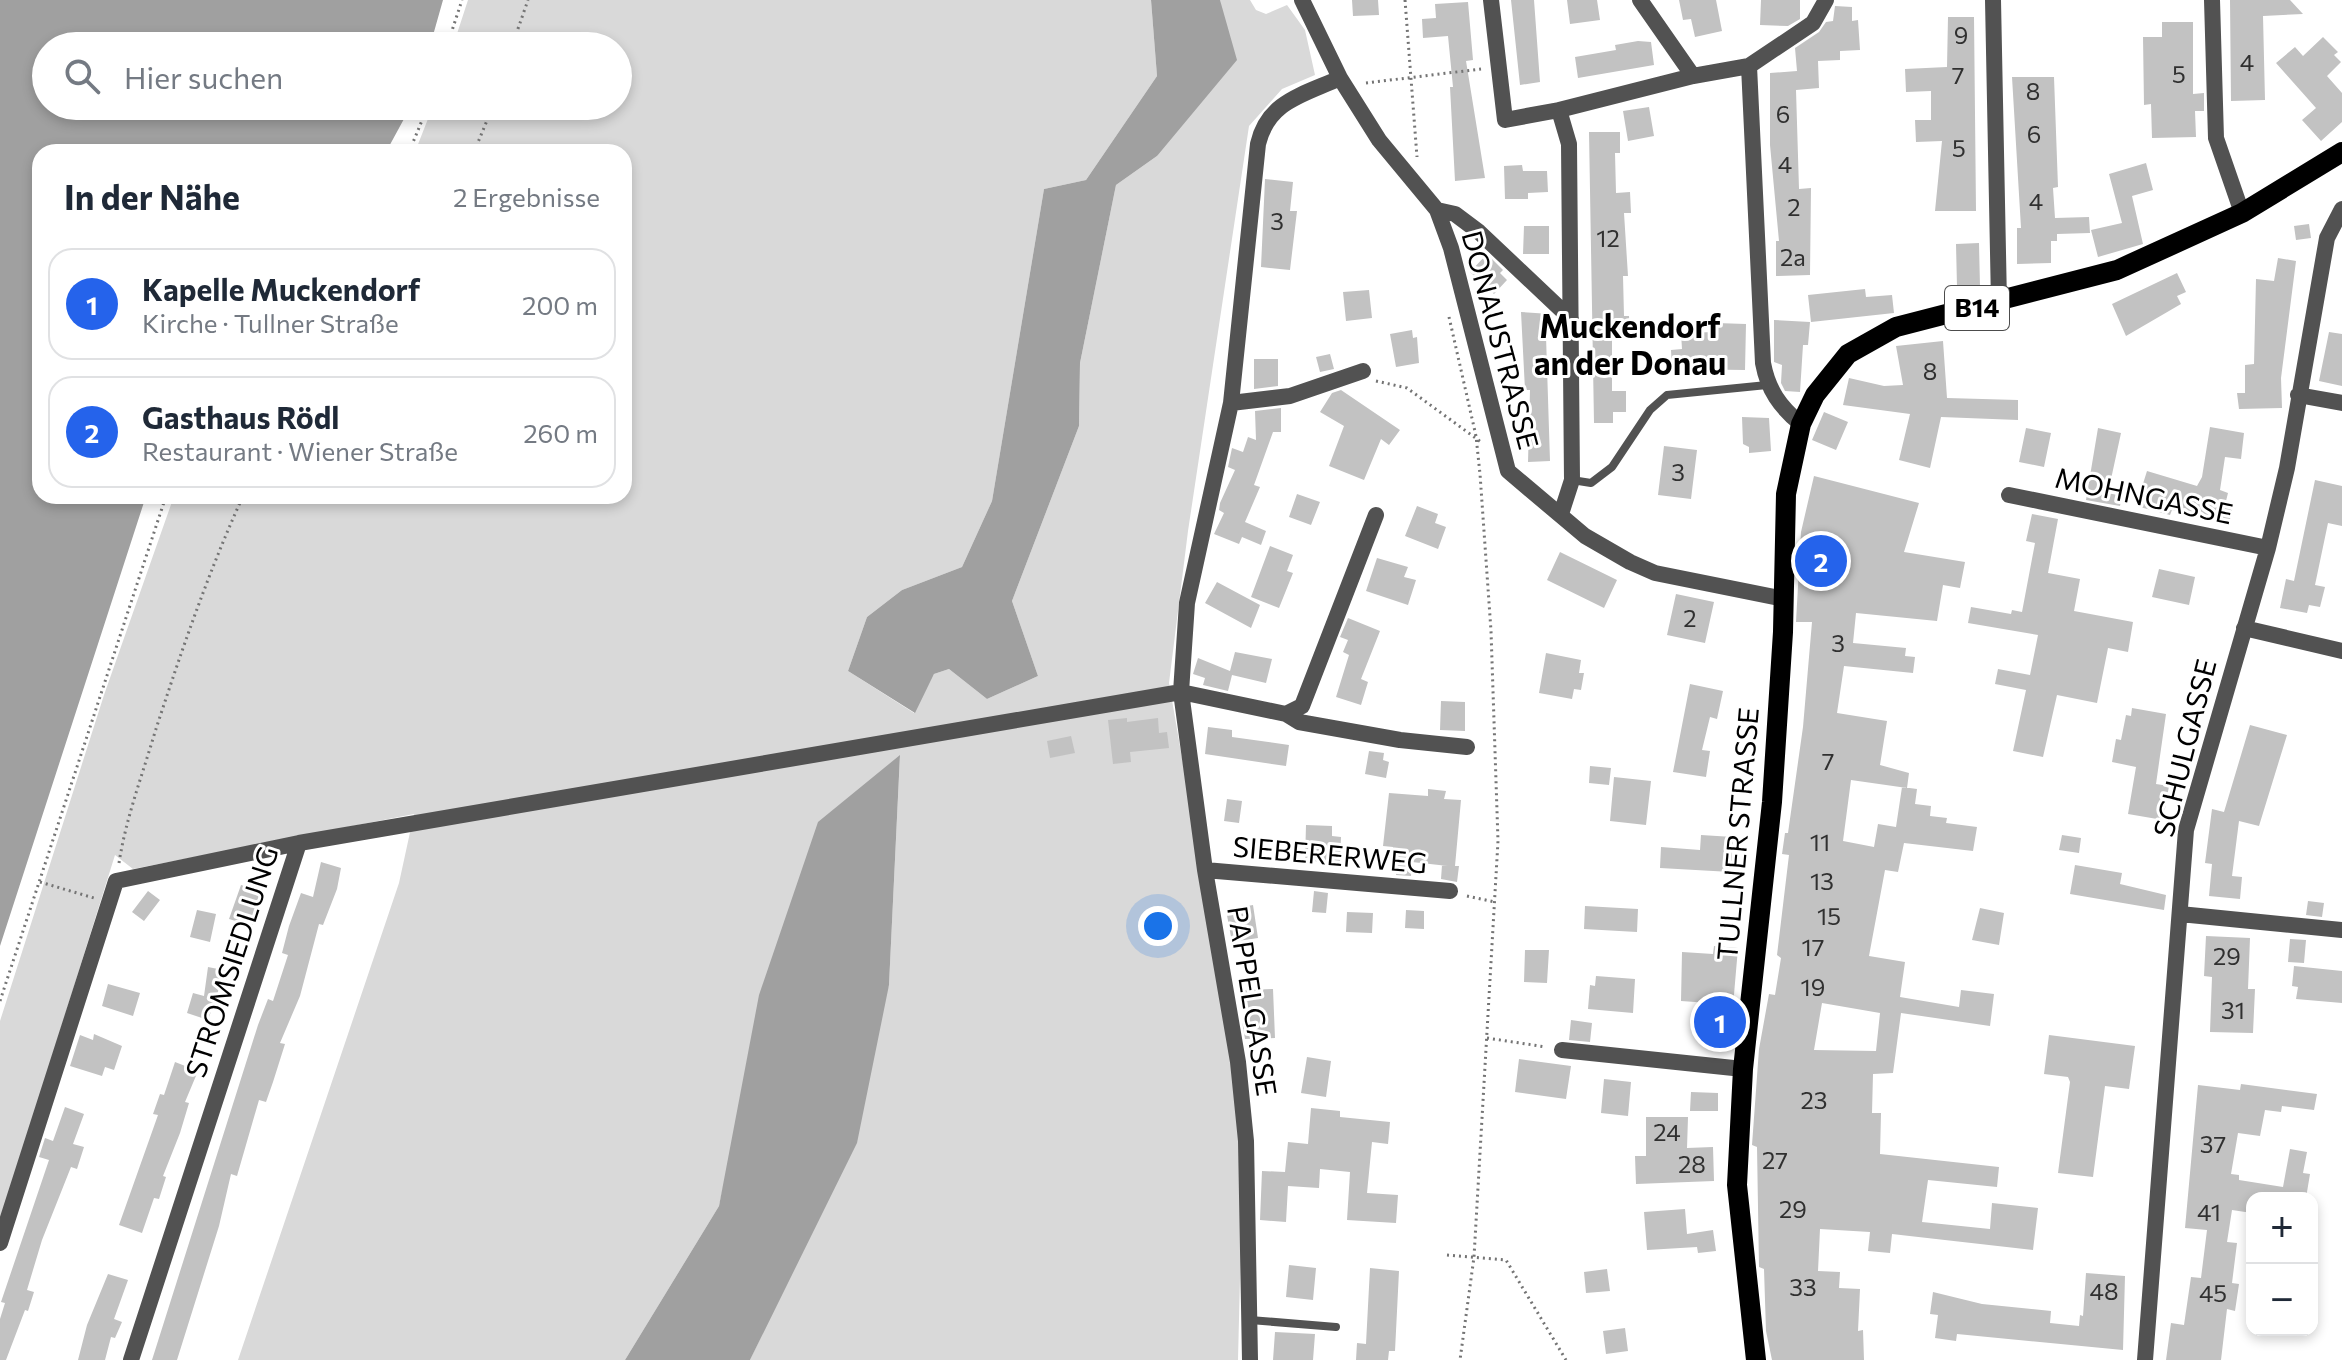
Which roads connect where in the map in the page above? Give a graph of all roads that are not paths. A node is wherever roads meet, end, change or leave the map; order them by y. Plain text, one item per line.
1 (1302, 0) edge
2 (1491, 0) edge
3 (1640, 0) edge
4 (1826, 0) edge
5 (1993, 0) edge
6 (2212, 0) edge
7 (1749, 66) junction
8 (1693, 76) junction
9 (1343, 84) junction
10 (1559, 110) junction
11 (2342, 152) edge
12 (2342, 209) edge
13 (1437, 210) junction
14 (2242, 213) junction
15 (1999, 303) junction
16 (1571, 319) junction
17 (1363, 371) road end
18 (1767, 385) junction
19 (2298, 395) junction
20 (1231, 403) junction
21 (2342, 403) edge
22 (1801, 424) junction
23 (1572, 480) junction
24 (2009, 495) dead end
25 (1561, 514) junction
26 (1376, 515) dead end
27 (2268, 548) junction
28 (1784, 599) junction
29 (2244, 628) junction
30 (2342, 651) edge
31 (1181, 692) junction
32 (1286, 714) junction
33 (1467, 747) dead end
34 (299, 843) junction
35 (1205, 870) junction
36 (1450, 891) road end
37 (2180, 914) junction
38 (2342, 930) edge
39 (1562, 1050) road end
40 (1743, 1069) junction
41 (0, 1243) edge
42 (1250, 1320) junction
43 (1336, 1327) dead end
44 (131, 1360) edge
45 (1250, 1360) edge
46 (1756, 1360) edge
47 (2145, 1360) edge

1 - 9 street, DONAUSTRASSE
2 - 10 street
3 - 8 street
4 - 7 street
5 - 15 street
6 - 14 street
7 - 8 street
7 - 18 street
8 - 10 street
9 - 13 street, DONAUSTRASSE
9 - 20 street, PAPPELGASSE
10 - 16 street
11 - 14 main road, B14
12 - 19 street, SCHULGASSE
13 - 16 street
13 - 25 street, DONAUSTRASSE
14 - 15 main road, B14
15 - 22 main road, B14
16 - 23 street
17 - 20 street
18 - 22 street
18 - 23 lane
19 - 21 street
19 - 27 street, SCHULGASSE
20 - 31 street, PAPPELGASSE
22 - 28 main road, B14
23 - 25 street
24 - 27 street, MOHNGASSE
25 - 28 street, DONAUSTRASSE
26 - 32 street
27 - 29 street, SCHULGASSE
28 - 40 main road, TULLNER STRASSE / B14
29 - 30 street
29 - 37 street, SCHULGASSE
31 - 32 street
31 - 34 street
31 - 35 street, PAPPELGASSE
32 - 33 street
34 - 41 street, STROMSIEDLUNG
34 - 44 street, STROMSIEDLUNG
35 - 36 street, SIEBERERWEG
35 - 42 street, PAPPELGASSE
37 - 38 street
37 - 47 street, SCHULGASSE
39 - 40 street
40 - 46 main road, TULLNER STRASSE / B14
42 - 43 lane
42 - 45 street, PAPPELGASSE

